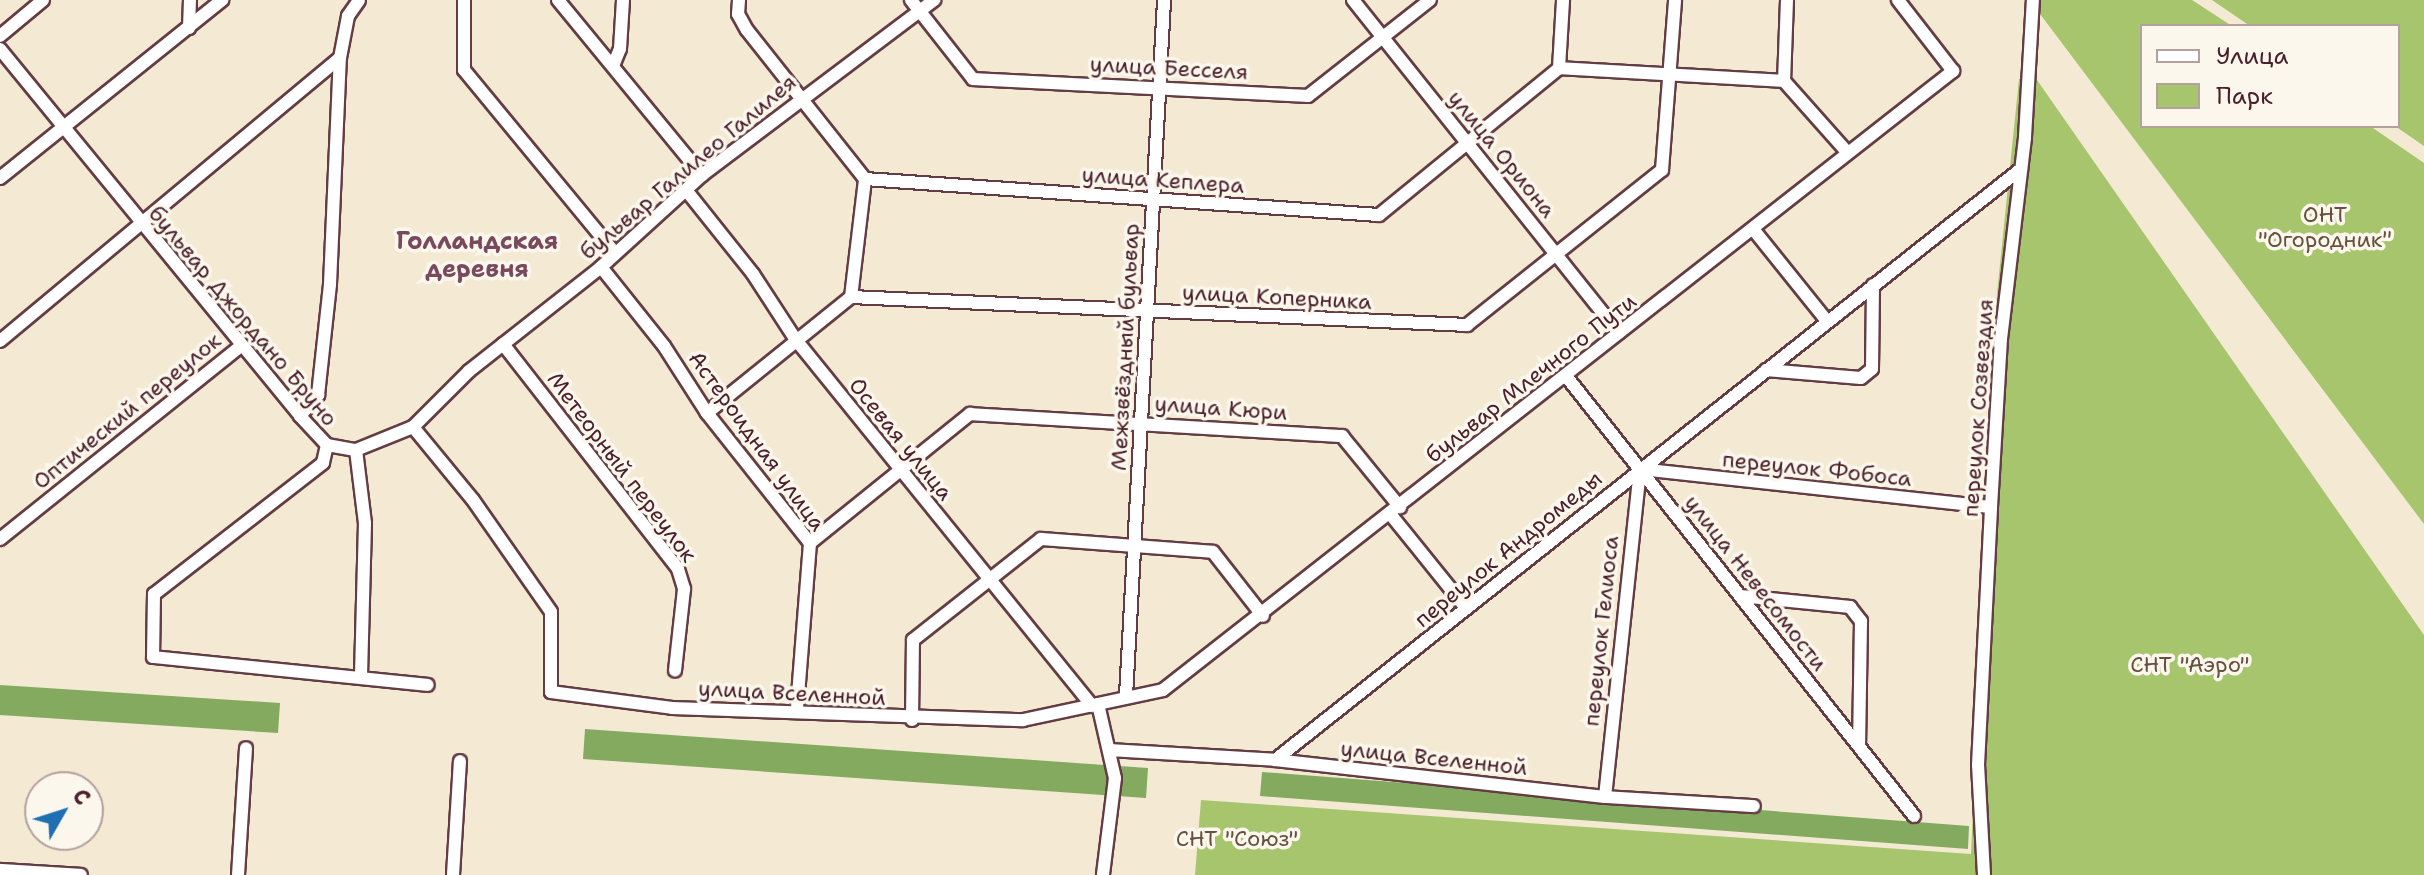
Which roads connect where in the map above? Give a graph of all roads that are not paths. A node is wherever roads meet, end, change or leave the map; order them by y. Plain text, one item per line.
1 (43, 0) edge
2 (190, 0) edge
3 (222, 0) edge
4 (359, 0) edge
5 (464, 0) edge
6 (558, 0) edge
7 (623, 0) edge
8 (739, 0) edge
9 (911, 0) edge
10 (934, 0) edge
11 (1164, 0) edge
12 (1353, 0) edge
13 (1430, 0) edge
14 (1563, 0) edge
15 (1675, 0) edge
16 (1787, 0) edge
17 (1898, 0) edge
18 (2033, 0) edge
19 (920, 11) junction
20 (189, 28) junction
21 (0, 36) edge
22 (1383, 37) junction
23 (0, 49) edge
24 (340, 58) junction
25 (613, 66) junction
26 (1559, 68) junction
27 (1669, 74) junction
28 (1784, 81) junction
29 (1159, 88) junction
30 (799, 98) junction
31 (63, 129) junction
32 (1467, 142) junction
33 (1848, 153) junction
34 (2021, 169) junction
35 (702, 175) junction
36 (0, 178) edge
37 (865, 179) junction
38 (686, 190) junction
39 (1153, 199) junction
40 (139, 225) junction
41 (1753, 229) junction
42 (615, 253) junction
43 (1557, 254) junction
44 (601, 267) junction
45 (1873, 285) junction
46 (851, 297) junction
47 (1147, 311) junction
48 (1827, 321) junction
49 (1619, 333) junction
50 (796, 340) junction
51 (0, 341) edge
52 (503, 344) junction
53 (242, 345) junction
54 (1766, 370) junction
55 (1566, 376) junction
56 (707, 413) junction
57 (300, 416) junction
58 (1142, 423) junction
59 (413, 427) junction
60 (327, 445) junction
61 (356, 450) junction
62 (1640, 469) junction
63 (900, 470) junction
64 (1991, 507) junction
65 (1395, 511) junction
66 (0, 539) edge
67 (810, 543) junction
68 (1136, 546) junction
69 (988, 581) junction
70 (1740, 596) junction
71 (1466, 608) junction
72 (1263, 616) junction
73 (675, 671) dead end
74 (361, 676) junction
75 (428, 685) dead end
76 (1126, 696) junction
77 (1095, 705) junction
78 (797, 710) junction
79 (912, 720) junction
80 (1859, 745) junction
81 (246, 748) dead end
82 (1109, 750) junction
83 (1275, 760) junction
84 (460, 761) dead end
85 (1605, 797) junction
86 (1754, 806) dead end
87 (1914, 816) dead end
88 (0, 870) edge
89 (81, 875) edge
90 (238, 875) edge
91 (453, 875) edge
92 (1103, 875) edge
93 (1984, 875) edge

1 - 21 street
2 - 20 street
3 - 20 street
4 - 24 street
5 - 42 street
6 - 25 street
7 - 25 street
8 - 30 street
9 - 19 street, улица Бесселя
10 - 19 street, бульвар Галилео Галилея
11 - 29 street, Межзвёздный бульвар
12 - 22 street, улица Ориона
13 - 22 street, улица Бесселя
14 - 26 street
15 - 27 street, улица Коперника
16 - 28 street
17 - 33 street, бульвар Млечного Пути
18 - 34 street, переулок Созвездия
19 - 29 street, улица Бесселя
19 - 30 street, бульвар Галилео Галилея
20 - 31 street
22 - 29 street, улица Бесселя
22 - 32 street, улица Ориона
23 - 31 street, бульвар Джордано Бруно
24 - 40 street
24 - 57 street
25 - 35 street
26 - 27 street
26 - 32 street, улица Кеплера
27 - 28 street
27 - 43 street, улица Коперника
28 - 33 street
29 - 39 street, Межзвёздный бульвар
30 - 35 street, бульвар Галилео Галилея
30 - 37 street
31 - 36 street
31 - 40 street, бульвар Джордано Бруно
32 - 39 street, улица Кеплера
32 - 43 street, улица Ориона
33 - 41 street, бульвар Млечного Пути
34 - 45 street, переулок Андромеды
34 - 64 street, переулок Созвездия
35 - 38 street, бульвар Галилео Галилея
37 - 39 street, улица Кеплера
37 - 46 street
38 - 42 street, бульвар Галилео Галилея
38 - 50 street, Осевая улица
39 - 47 street, Межзвёздный бульвар
40 - 51 street
40 - 53 street, бульвар Джордано Бруно
41 - 48 street
41 - 49 street, бульвар Млечного Пути
42 - 44 street, бульвар Галилео Галилея
43 - 47 street, улица Коперника
43 - 49 street, улица Ориона
44 - 52 street, бульвар Галилео Галилея
44 - 56 street, Астероидная улица
45 - 48 street, переулок Андромеды
45 - 54 street
46 - 47 street, улица Коперника
46 - 50 street
47 - 58 street, Межзвёздный бульвар
48 - 54 street, переулок Андромеды
49 - 55 street, бульвар Млечного Пути
50 - 56 street
50 - 63 street, Осевая улица
52 - 59 street, бульвар Галилео Галилея
52 - 73 street, Метеорный переулок
53 - 57 street, бульвар Джордано Бруно
53 - 66 street, Оптический переулок
54 - 62 street, переулок Андромеды
55 - 62 street, улица Невесомости
55 - 65 street, бульвар Млечного Пути
56 - 67 street, Астероидная улица
57 - 60 street, бульвар Джордано Бруно
58 - 63 street, улица Кюри
58 - 65 street, улица Кюри
58 - 68 street, Межзвёздный бульвар
59 - 61 street, бульвар Галилео Галилея
59 - 78 street, улица Вселенной
60 - 61 street, бульвар Джордано Бруно
60 - 74 street
61 - 74 street
62 - 64 street, переулок Фобоса
62 - 70 street, улица Невесомости
62 - 71 street, переулок Андромеды
62 - 85 street, переулок Гелиоса
63 - 67 street, улица Кюри
63 - 69 street, Осевая улица
64 - 93 street, переулок Созвездия
65 - 71 street, улица Кюри
65 - 72 street, бульвар Млечного Пути
67 - 78 street, Астероидная улица
68 - 69 street
68 - 72 street
68 - 76 street, Межзвёздный бульвар
69 - 77 street, Осевая улица
69 - 79 street
70 - 80 street, улица Невесомости
70 - 80 street
71 - 83 street, переулок Андромеды
72 - 76 street, бульвар Млечного Пути
74 - 75 street
76 - 77 street, улица Вселенной
77 - 79 street, улица Вселенной
77 - 82 street
78 - 79 street, улица Вселенной
80 - 87 street, улица Невесомости
81 - 90 street
82 - 83 street, улица Вселенной
82 - 92 street
83 - 85 street, улица Вселенной
84 - 91 street
85 - 86 street, улица Вселенной
88 - 89 street

